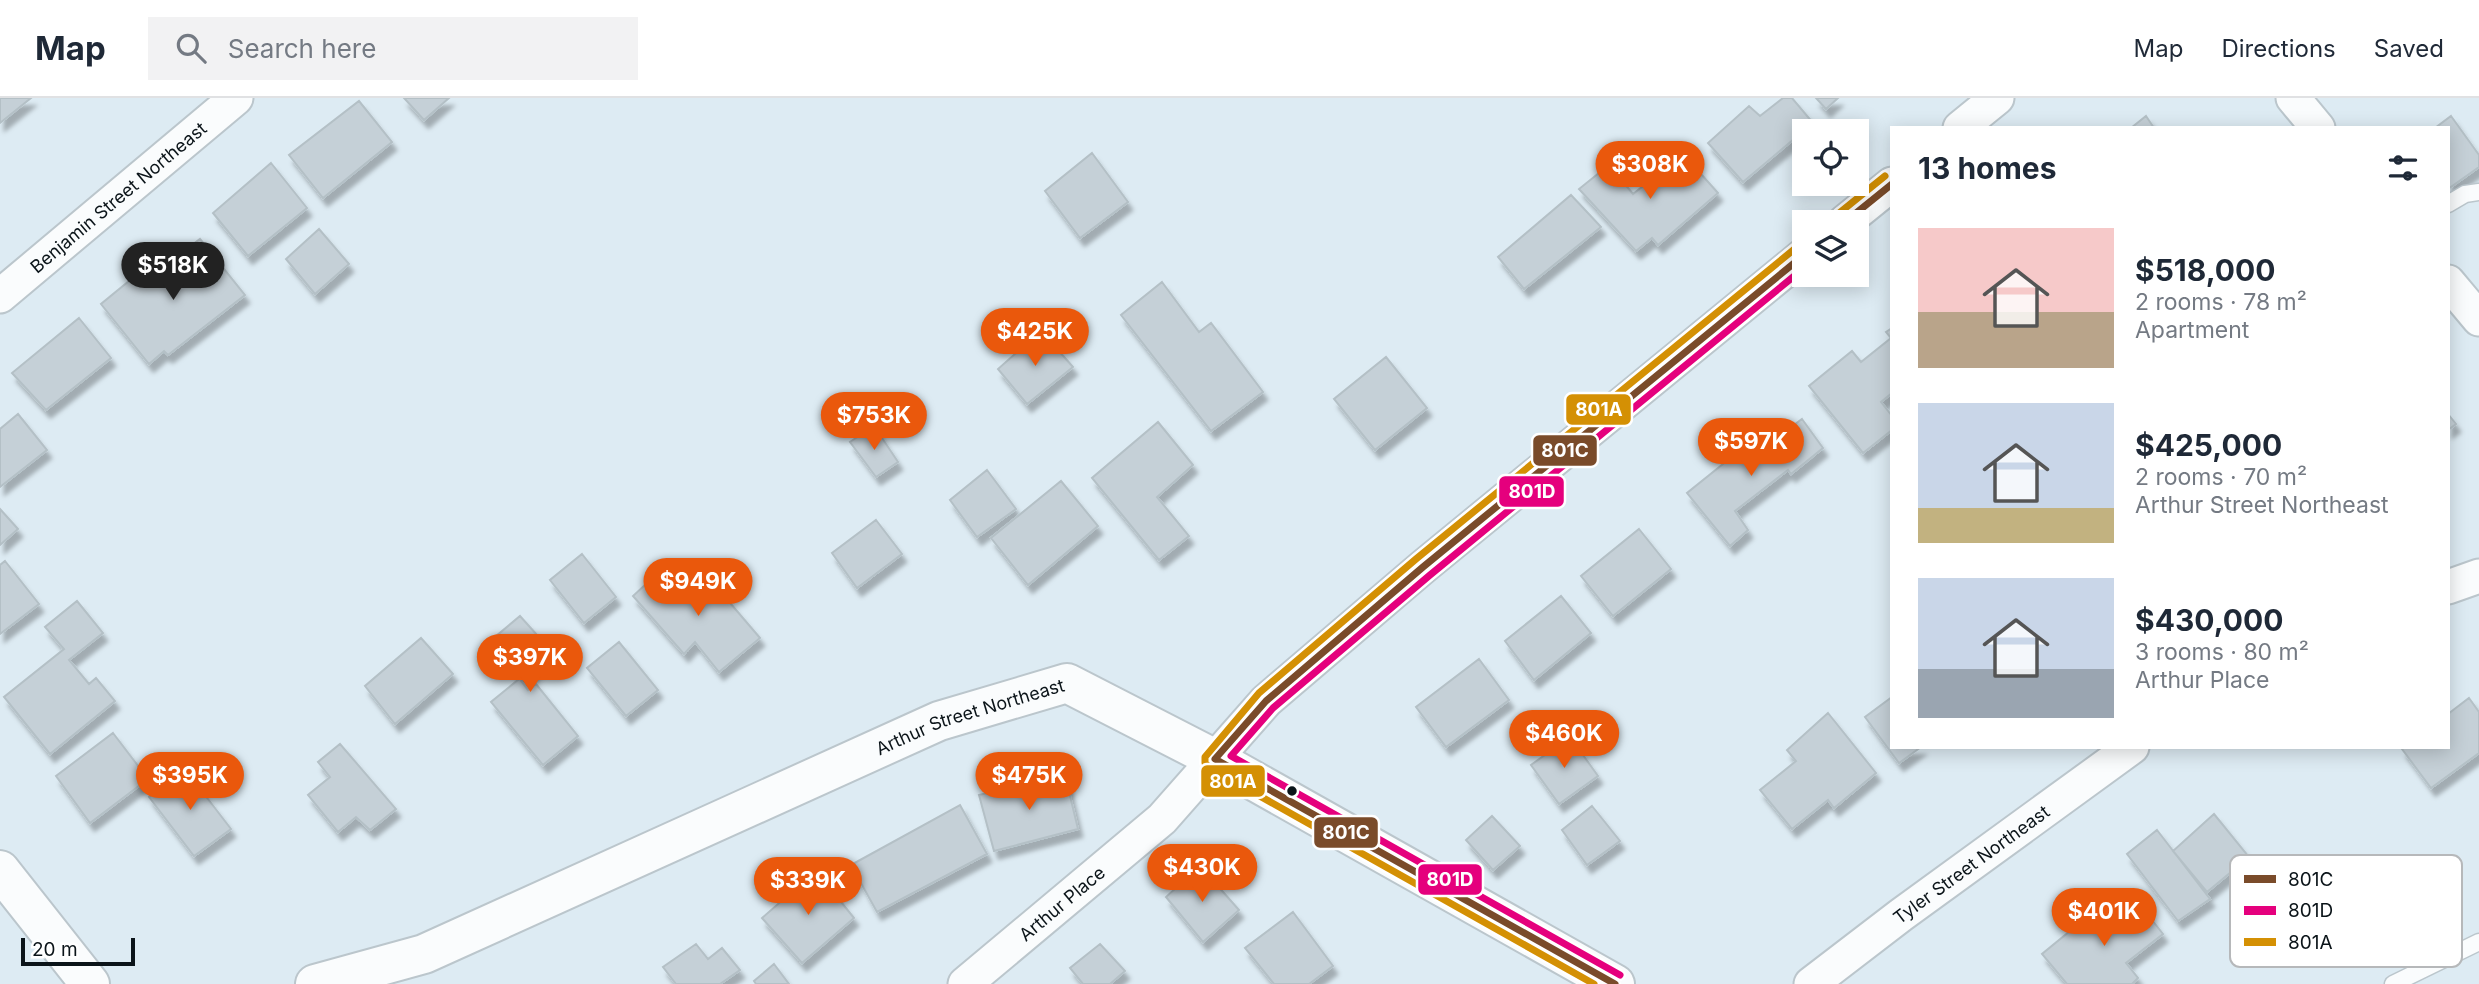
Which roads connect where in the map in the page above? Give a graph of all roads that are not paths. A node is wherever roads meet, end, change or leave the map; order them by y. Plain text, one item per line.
1 (236, 98) edge
2 (1997, 98) edge
3 (2293, 98) edge
4 (1962, 126) edge
5 (2316, 126) edge
6 (1890, 186) edge
7 (2479, 192) edge
8 (2450, 203) edge
9 (1860, 210) edge
10 (1792, 265) edge
11 (2450, 284) edge
12 (0, 296) edge
13 (2479, 319) edge
14 (2479, 576) edge
15 (2450, 586) edge
16 (2129, 749) edge
17 (1215, 759) junction
18 (0, 870) edge
19 (2479, 942) edge
20 (2462, 950) edge
21 (2428, 967) edge
22 (90, 984) edge
23 (315, 984) edge
24 (965, 984) edge
25 (1615, 984) edge
26 (1811, 984) edge
27 (2393, 984) edge

1 - 12 street, Benjamin Street Northeast
2 - 4 street
3 - 5 street
6 - 9 street
7 - 8 lane
10 - 17 street
11 - 13 street
14 - 15 street
16 - 26 street, Tyler Street Northeast
17 - 23 street, Arthur Street Northeast
17 - 24 street, Arthur Place
17 - 25 street, Arthur Street Northeast
18 - 22 street
19 - 20 lane
21 - 27 lane

